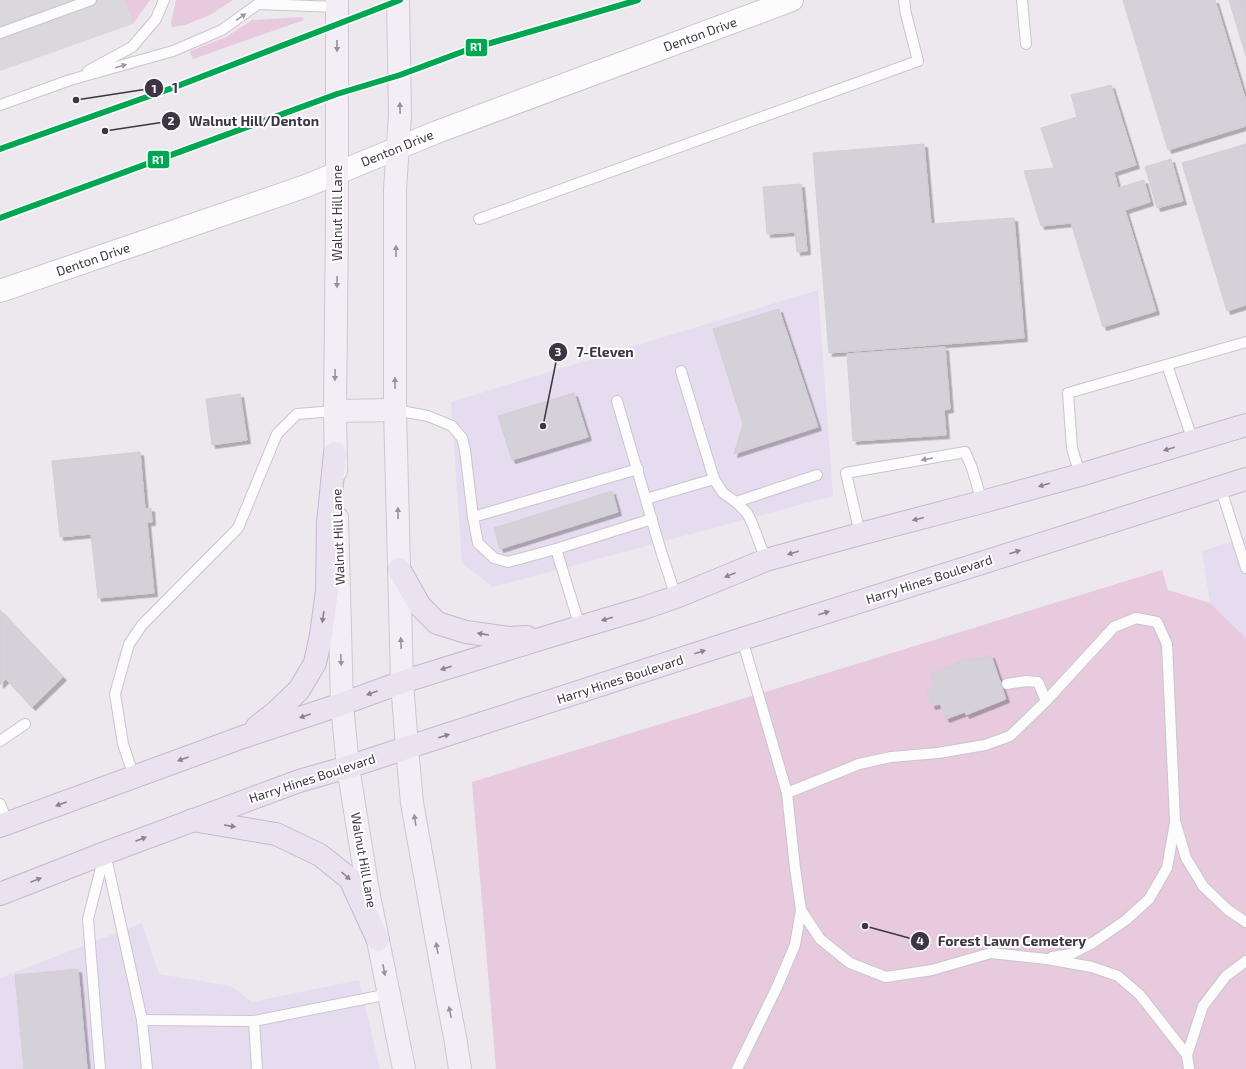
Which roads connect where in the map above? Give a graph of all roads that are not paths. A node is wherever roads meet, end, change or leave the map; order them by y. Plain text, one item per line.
1 (91, 0) edge
2 (164, 0) edge
3 (398, 0) edge
4 (792, 0) edge
5 (904, 0) edge
6 (1022, 0) edge
7 (260, 2) edge
8 (337, 3) edge
9 (0, 32) edge
10 (1026, 44) dead end
11 (70, 80) junction
12 (0, 105) edge
13 (398, 147) junction
14 (337, 173) junction
15 (479, 219) dead end
16 (0, 291) edge
17 (1246, 342) edge
18 (1167, 365) junction
19 (681, 370) dead end
20 (618, 401) dead end
21 (395, 410) junction
22 (335, 411) junction
23 (1246, 425) edge
24 (1193, 441) junction
25 (335, 453) junction
26 (638, 469) junction
27 (817, 475) dead end
28 (1080, 475) junction
29 (714, 479) junction
30 (1246, 479) edge
31 (1220, 486) junction
32 (646, 499) junction
33 (736, 502) junction
34 (982, 502) junction
35 (473, 518) junction
36 (652, 519) junction
37 (860, 534) junction
38 (556, 549) junction
39 (766, 560) junction
40 (1245, 565) edge
41 (399, 569) junction
42 (676, 597) junction
43 (580, 627) junction
44 (550, 636) junction
45 (742, 639) junction
46 (402, 682) junction
47 (1007, 684) dead end
48 (1046, 701) junction
49 (342, 704) junction
50 (25, 724) dead end
51 (243, 738) junction
52 (0, 740) edge
53 (406, 748) junction
54 (348, 766) junction
55 (134, 777) junction
56 (787, 792) junction
57 (3, 818) edge
58 (191, 820) junction
59 (1175, 821) junction
60 (105, 852) junction
61 (0, 894) edge
62 (801, 910) junction
63 (1246, 922) edge
64 (378, 940) junction
65 (1046, 959) junction
66 (1246, 961) edge
67 (389, 994) junction
68 (142, 1020) junction
69 (254, 1021) junction
70 (1186, 1055) junction
71 (100, 1069) edge
72 (147, 1069) edge
73 (258, 1069) edge
74 (404, 1069) edge
75 (460, 1069) edge
76 (737, 1069) edge
77 (1189, 1069) edge

1 - 9 lane
2 - 11 lane
13 -> 3 main road
4 - 13 street, Denton Drive
5 - 15 lane
6 - 10 lane
7 - 8 lane
11 -> 7 lane
8 -> 14 main road, Walnut Hill Lane
11 - 12 lane
13 - 14 street, Denton Drive
21 -> 13 main road
14 - 16 street, Denton Drive
14 -> 22 main road, Walnut Hill Lane
17 - 18 lane
18 - 24 lane
18 - 28 lane
19 - 29 lane
20 - 26 lane
21 - 22 main road
21 - 35 lane
41 -> 21 main road
22 - 25 main road, Walnut Hill Lane
22 - 55 lane
23 - 24 main road
24 -> 28 main road
25 -> 49 main road, Walnut Hill Lane
25 -> 51 main road
26 - 32 lane
26 - 35 lane
27 - 33 lane
28 -> 34 main road
29 - 32 lane
29 - 33 lane
30 - 31 main road, Harry Hines Boulevard
31 - 40 lane
45 -> 31 main road, Harry Hines Boulevard
32 - 36 lane
33 - 39 lane
34 -> 37 main road
34 -> 37 lane
35 - 38 lane
36 - 38 lane
36 - 42 lane
37 -> 39 main road
38 - 43 lane
39 -> 42 main road
44 -> 41 main road
46 -> 41 main road
42 -> 43 main road
43 - 44 main road
44 -> 46 main road
53 -> 45 main road, Harry Hines Boulevard
45 - 56 lane
46 -> 49 main road
46 - 53 main road
47 - 48 lane
48 - 56 lane
48 - 59 lane
49 -> 51 main road
49 - 54 main road, Walnut Hill Lane
50 - 52 lane
51 -> 55 main road
53 - 54 main road, Harry Hines Boulevard
75 -> 53 main road
54 - 58 main road, Harry Hines Boulevard
54 - 64 main road, Walnut Hill Lane
55 -> 57 main road
56 - 62 lane
60 -> 58 main road, Harry Hines Boulevard
58 -> 64 main road
59 - 63 lane
59 - 65 lane
61 -> 60 main road, Harry Hines Boulevard
60 - 68 lane
60 - 71 lane
62 - 65 lane
62 - 76 lane
64 -> 67 main road, Walnut Hill Lane
65 - 70 lane
66 - 70 lane
67 - 69 lane
67 - 74 main road, Walnut Hill Lane
68 - 69 lane
68 - 72 lane
69 - 73 lane
70 - 77 lane

